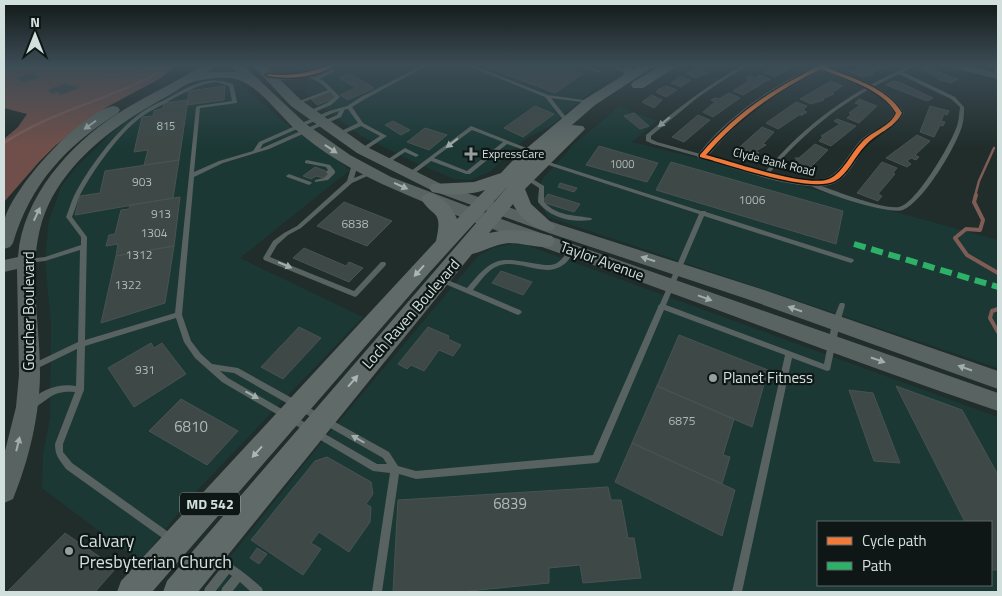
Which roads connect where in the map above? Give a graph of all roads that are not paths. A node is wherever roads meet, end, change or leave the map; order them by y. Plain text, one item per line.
1 (147, 93) edge
2 (166, 93) edge
3 (181, 93) edge
4 (233, 93) edge
5 (264, 93) edge
6 (290, 93) edge
7 (297, 93) edge
8 (320, 93) edge
9 (334, 93) edge
10 (373, 93) edge
11 (539, 93) edge
12 (602, 93) edge
13 (626, 93) edge
14 (701, 93) edge
15 (775, 93) edge
16 (860, 93) edge
17 (877, 93) edge
18 (941, 93) edge
19 (547, 96) junction
20 (297, 99) junction
21 (590, 102) junction
22 (329, 104) junction
23 (349, 108) junction
24 (342, 110) junction
25 (317, 115) junction
26 (567, 121) junction
27 (361, 124) junction
28 (119, 126) junction
29 (303, 129) junction
30 (339, 134) junction
31 (506, 142) junction
32 (362, 150) junction
33 (416, 155) dead end
34 (538, 156) junction
35 (702, 156) junction
36 (431, 159) junction
37 (308, 162) dead end
38 (385, 163) junction
39 (355, 164) junction
40 (371, 173) junction
41 (767, 173) junction
42 (409, 175) junction
43 (191, 176) junction
44 (289, 176) dead end
45 (319, 178) dead end
46 (516, 181) junction
47 (350, 182) junction
48 (309, 184) dead end
49 (811, 184) junction
50 (434, 193) junction
51 (486, 212) junction
52 (702, 212) junction
53 (589, 219) dead end
54 (553, 228) junction
55 (4, 243) edge
56 (445, 244) junction
57 (84, 246) junction
58 (466, 250) junction
59 (572, 250) junction
60 (851, 260) dead end
61 (26, 261) junction
62 (383, 264) dead end
63 (4, 266) edge
64 (674, 277) junction
65 (440, 280) junction
66 (468, 291) junction
67 (661, 306) junction
68 (518, 312) dead end
69 (839, 314) junction
70 (178, 316) junction
71 (81, 344) junction
72 (832, 344) junction
73 (789, 354) junction
74 (212, 367) junction
75 (29, 369) junction
76 (998, 380) edge
77 (80, 390) junction
78 (998, 402) edge
79 (26, 411) junction
80 (306, 417) junction
81 (395, 469) junction
82 (4, 491) edge
83 (176, 542) junction
84 (218, 562) junction
85 (239, 575) junction
86 (132, 592) edge
87 (178, 592) edge
88 (209, 592) edge
89 (226, 592) edge
90 (258, 592) edge
91 (377, 592) edge
92 (737, 592) edge

1 -> 55 main road, Goucher Boulevard
2 - 28 main road, Goucher Boulevard
3 - 28 lane
4 - 43 lane
5 - 29 main road, Taylor Avenue
6 - 20 main road, Taylor Avenue
7 - 20 street
8 - 20 lane
9 - 22 lane
10 - 23 lane
11 - 19 lane
12 - 21 main road, Loch Raven Boulevard / MD 542
13 - 34 main road, Loch Raven Boulevard / MD 542
14 -> 35 lane
15 - 35 street
16 - 41 lane
17 - 49 street, Clyde Bank Road
18 - 49 lane
19 - 21 lane
19 - 26 lane
20 - 25 main road, Taylor Avenue
21 - 26 main road, Loch Raven Boulevard / MD 542
22 - 24 lane
22 - 25 lane
23 - 24 lane
23 - 27 lane
24 - 25 lane
25 - 29 lane
25 - 30 main road, Taylor Avenue
26 - 34 main road, Loch Raven Boulevard / MD 542
27 - 30 lane
27 - 32 lane
28 - 57 lane
61 -> 28 main road, Goucher Boulevard
29 -> 39 main road, Taylor Avenue
29 - 43 lane
30 - 32 main road, Taylor Avenue
31 - 34 lane
31 -> 36 lane
31 - 36 lane
32 - 38 main road, Taylor Avenue
33 - 38 lane
34 - 46 main road, Loch Raven Boulevard / MD 542
34 - 52 lane
35 - 41 street, Clyde Bank Road
36 - 42 lane
37 - 45 lane
38 - 42 main road, Taylor Avenue
39 - 40 main road, Taylor Avenue
39 - 47 lane
40 - 47 lane
40 -> 50 main road, Taylor Avenue
41 - 49 street, Clyde Bank Road
42 - 50 main road, Taylor Avenue
43 - 70 lane
44 - 48 lane
46 - 50 main road
46 - 51 main road, Loch Raven Boulevard / MD 542
46 - 54 main road
46 - 54 lane
47 -> 62 lane
50 - 51 main road, Taylor Avenue
50 - 56 main road
51 - 54 main road, Taylor Avenue
51 - 56 main road, Loch Raven Boulevard / MD 542
51 - 58 main road, Loch Raven Boulevard / MD 542
52 - 60 lane
52 - 64 lane
53 - 54 lane
54 - 58 main road
54 - 59 main road, Taylor Avenue
64 -> 54 main road, Taylor Avenue
56 -> 80 main road, Loch Raven Boulevard / MD 542
57 - 61 lane
57 - 71 lane
58 - 65 main road, Loch Raven Boulevard / MD 542
59 - 64 main road, Taylor Avenue
59 - 66 lane
61 - 63 main road
61 - 75 main road, Goucher Boulevard
64 - 67 lane
69 -> 64 main road, Taylor Avenue
64 -> 72 main road, Taylor Avenue
65 - 66 lane
80 -> 65 main road, Loch Raven Boulevard / MD 542
66 - 68 lane
67 - 73 lane
67 - 81 lane
69 - 72 lane
76 -> 69 main road, Taylor Avenue
70 - 71 lane
70 - 74 lane
71 - 75 lane
71 - 77 lane
72 - 73 lane
72 -> 78 main road, Taylor Avenue
73 - 92 lane
74 -> 80 lane
74 - 80 lane
75 - 79 main road, Goucher Boulevard
77 - 79 lane
77 - 83 lane
82 -> 79 main road, Goucher Boulevard
81 -> 80 lane
80 - 81 lane
80 -> 83 main road, Loch Raven Boulevard / MD 542
80 - 84 main road, Loch Raven Boulevard / MD 542
81 - 91 lane
83 - 86 main road, Loch Raven Boulevard / MD 542
84 - 85 lane
84 - 87 main road, Loch Raven Boulevard / MD 542
84 - 88 lane
85 - 89 lane
85 - 90 lane

